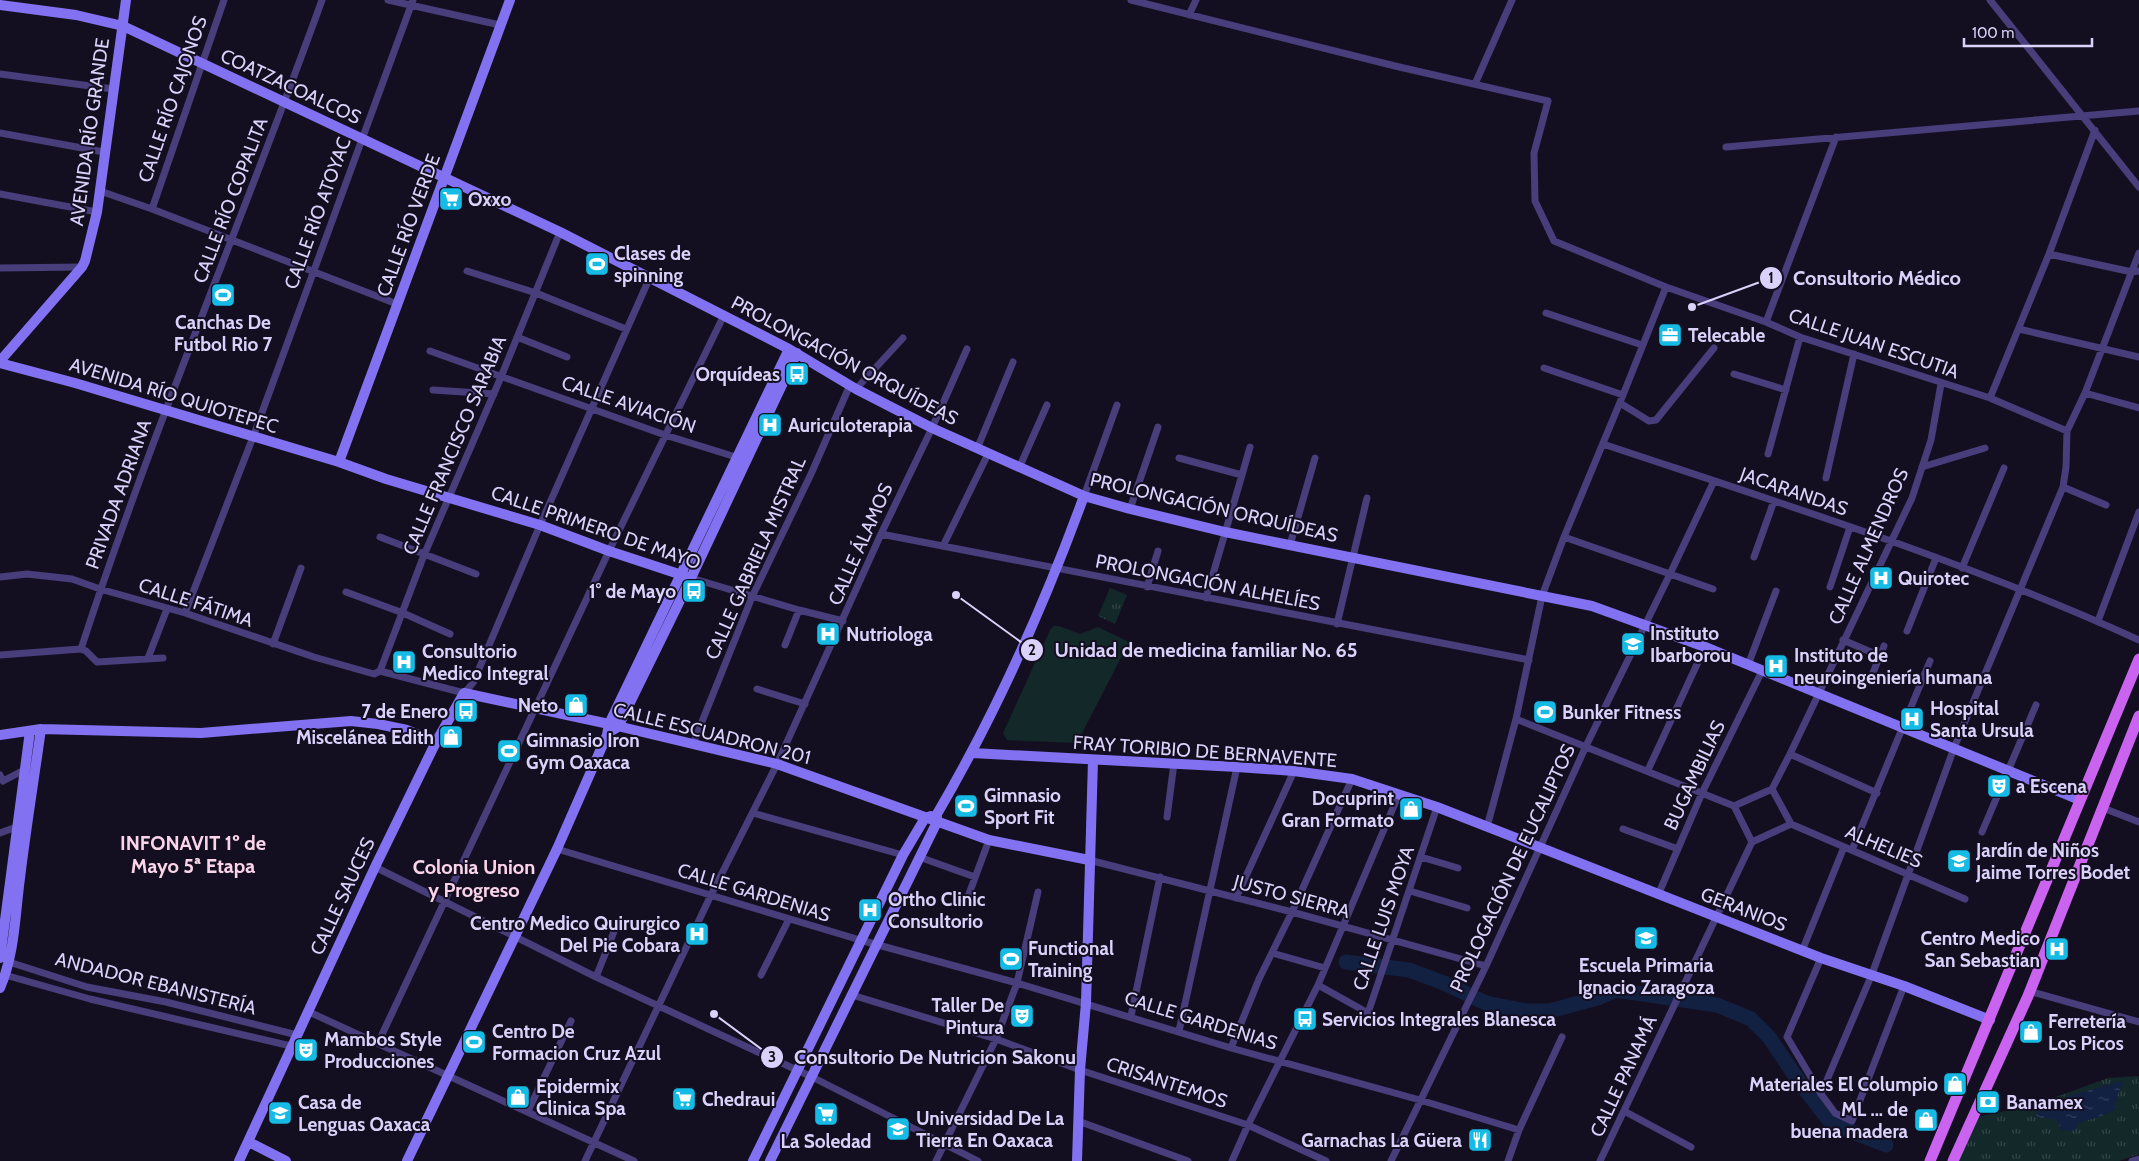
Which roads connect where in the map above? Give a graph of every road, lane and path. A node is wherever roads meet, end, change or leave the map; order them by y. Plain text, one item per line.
1 (126, 0) edge
2 (224, 0) edge
3 (322, 0) edge
4 (388, 0) edge
5 (510, 0) edge
6 (1130, 0) edge
7 (1196, 0) edge
8 (1512, 0) edge
9 (1990, 0) edge
10 (412, 2) edge
11 (0, 5) edge
12 (1190, 15) junction
13 (500, 25) junction
14 (123, 26) junction
15 (201, 64) junction
16 (0, 74) edge
17 (1475, 84) junction
18 (113, 89) junction
19 (285, 102) junction
20 (2139, 111) edge
21 (2084, 116) junction
22 (2095, 130) junction
23 (0, 133) edge
24 (1836, 137) junction
25 (361, 138) junction
26 (2106, 146) junction
27 (1726, 147) dead end
28 (2088, 149) junction
29 (104, 152) junction
30 (444, 178) junction
31 (2139, 187) edge
32 (100, 191) junction
33 (0, 194) edge
34 (152, 209) junction
35 (97, 212) junction
36 (560, 232) junction
37 (231, 239) junction
38 (2139, 253) edge
39 (2048, 254) junction
40 (0, 268) edge
41 (82, 268) junction
42 (313, 271) junction
43 (468, 271) dead end
44 (2135, 272) edge
45 (650, 277) junction
46 (1666, 287) junction
47 (536, 293) junction
48 (397, 304) junction
49 (1546, 313) dead end
50 (724, 315) junction
51 (1766, 322) junction
52 (626, 329) junction
53 (2019, 329) junction
54 (1800, 337) junction
55 (517, 338) junction
56 (903, 338) dead end
57 (1642, 345) junction
58 (1714, 348) dead end
59 (2102, 348) junction
60 (967, 349) dead end
61 (430, 351) dead end
62 (793, 351) junction
63 (1854, 354) junction
64 (2139, 357) edge
65 (566, 358) dead end
66 (0, 362) edge
67 (1013, 362) dead end
68 (1544, 368) dead end
69 (1734, 374) dead end
70 (501, 377) junction
71 (1942, 384) junction
72 (853, 387) junction
73 (433, 390) dead end
74 (1786, 390) junction
75 (2085, 393) junction
76 (494, 394) junction
77 (1990, 398) junction
78 (1622, 399) junction
79 (1117, 404) dead end
80 (1047, 405) dead end
81 (592, 408) junction
82 (2139, 408) edge
83 (166, 410) junction
84 (1158, 427) dead end
85 (932, 428) junction
86 (2067, 431) junction
87 (665, 435) junction
88 (253, 437) junction
89 (1603, 444) junction
90 (1250, 447) dead end
91 (1985, 448) dead end
92 (976, 449) junction
93 (988, 454) junction
94 (1768, 454) dead end
95 (1179, 458) dead end
96 (1315, 458) dead end
97 (742, 459) junction
98 (339, 462) junction
99 (1922, 467) junction
100 (1019, 468) junction
101 (2004, 468) dead end
102 (1242, 475) junction
103 (1826, 478) dead end
104 (1714, 481) junction
105 (2063, 487) junction
106 (1084, 496) junction
107 (450, 497) junction
108 (1367, 498) dead end
109 (1774, 500) junction
110 (2106, 505) dead end
111 (1130, 509) junction
112 (2139, 512) edge
113 (540, 525) junction
114 (1850, 527) junction
115 (1225, 532) junction
116 (881, 534) junction
117 (380, 537) dead end
118 (1564, 537) junction
119 (1891, 541) junction
120 (1290, 544) junction
121 (943, 546) junction
122 (1158, 551) dead end
123 (609, 552) junction
124 (424, 556) junction
125 (1754, 557) dead end
126 (1353, 558) junction
127 (1936, 558) junction
128 (300, 568) dead end
129 (1962, 568) junction
130 (1057, 570) junction
131 (476, 574) dead end
132 (1670, 574) junction
133 (686, 576) junction
134 (0, 577) edge
135 (1147, 587) junction
136 (1830, 587) dead end
137 (100, 589) junction
138 (1714, 589) dead end
139 (1776, 591) dead end
140 (2020, 591) junction
141 (346, 592) dead end
142 (1542, 596) junction
143 (752, 597) junction
144 (1206, 598) junction
145 (167, 609) junction
146 (799, 610) junction
147 (186, 613) junction
148 (403, 613) junction
149 (843, 621) junction
150 (2098, 621) junction
151 (1337, 624) junction
152 (1646, 625) junction
153 (1908, 631) dead end
154 (450, 634) dead end
155 (1843, 640) junction
156 (2139, 640) edge
157 (273, 644) junction
158 (785, 645) dead end
159 (1884, 646) dead end
160 (1705, 647) junction
161 (80, 649) junction
162 (0, 655) edge
163 (1880, 656) junction
164 (148, 658) junction
165 (163, 658) dead end
166 (2139, 659) edge
167 (1529, 660) junction
168 (1930, 661) dead end
169 (1748, 665) junction
170 (380, 671) junction
171 (1762, 671) junction
172 (1870, 680) dead end
173 (757, 688) dead end
174 (464, 693) junction
175 (1819, 693) junction
176 (804, 704) junction
177 (2036, 705) dead end
178 (536, 709) junction
179 (2139, 716) edge
180 (1516, 718) junction
181 (613, 726) junction
182 (1904, 727) junction
183 (41, 729) junction
184 (30, 731) junction
185 (0, 735) edge
186 (436, 742) junction
187 (693, 744) junction
188 (1586, 746) junction
189 (1954, 748) junction
190 (972, 753) junction
191 (1790, 754) junction
192 (1093, 760) junction
193 (1174, 763) junction
194 (777, 764) junction
195 (1237, 767) junction
196 (2008, 769) junction
197 (24, 770) junction
198 (1648, 770) junction
199 (1294, 771) junction
200 (0, 775) edge
201 (1352, 779) junction
202 (1772, 789) junction
203 (1702, 793) junction
204 (1877, 793) junction
205 (1400, 794) junction
206 (2080, 800) junction
207 (1734, 806) junction
208 (1437, 807) junction
209 (2103, 808) junction
210 (753, 814) junction
211 (1167, 817) dead end
212 (925, 818) junction
213 (937, 818) junction
214 (2139, 822) edge
215 (27, 824) junction
216 (1791, 824) junction
217 (1487, 827) junction
218 (16, 828) junction
219 (1623, 828) dead end
220 (1982, 832) dead end
221 (0, 833) edge
222 (989, 840) junction
223 (1752, 842) junction
224 (1540, 847) junction
225 (1844, 847) junction
226 (1678, 849) junction
227 (557, 850) junction
228 (1852, 850) junction
229 (904, 855) junction
230 (1421, 857) junction
231 (919, 858) junction
232 (1089, 860) junction
233 (375, 867) junction
234 (1458, 868) dead end
235 (1909, 874) junction
236 (975, 877) junction
237 (1160, 877) junction
238 (1210, 890) junction
239 (1410, 891) junction
240 (1038, 892) dead end
241 (1658, 894) junction
242 (710, 895) junction
243 (1236, 898) junction
244 (1965, 899) dead end
245 (444, 902) junction
246 (966, 902) dead end
247 (1467, 908) dead end
248 (1292, 912) junction
249 (9, 916) junction
250 (1716, 917) junction
251 (789, 919) junction
252 (618, 924) dead end
253 (1343, 927) junction
254 (514, 936) junction
255 (860, 940) junction
256 (1393, 942) junction
257 (875, 944) junction
258 (1802, 951) junction
259 (1272, 953) junction
260 (1821, 958) junction
261 (4, 966) edge
262 (1486, 966) junction
263 (1325, 968) junction
264 (1872, 974) junction
265 (760, 975) dead end
266 (596, 977) junction
267 (1017, 983) junction
268 (1318, 986) junction
269 (1904, 986) junction
270 (0, 988) edge
271 (2029, 991) junction
272 (852, 995) junction
273 (1086, 1003) junction
274 (658, 1006) junction
275 (307, 1011) junction
276 (1131, 1016) junction
277 (1990, 1020) junction
278 (571, 1021) dead end
279 (2139, 1021) edge
280 (1180, 1031) junction
281 (297, 1035) junction
282 (1562, 1037) dead end
283 (996, 1039) junction
284 (378, 1043) junction
285 (291, 1046) junction
286 (1230, 1048) junction
287 (1280, 1061) junction
288 (1080, 1070) junction
289 (798, 1071) junction
290 (449, 1076) junction
291 (812, 1077) junction
292 (1821, 1094) junction
293 (1420, 1100) junction
294 (528, 1111) junction
295 (1624, 1111) junction
296 (1078, 1122) junction
297 (1248, 1125) junction
298 (1519, 1130) junction
299 (249, 1142) junction
300 (594, 1142) junction
301 (944, 1145) junction
302 (1691, 1147) dead end
303 (1322, 1160) edge
304 (240, 1161) edge
305 (286, 1161) edge
306 (407, 1161) edge
307 (585, 1161) edge
308 (634, 1161) edge
309 (754, 1161) edge
310 (770, 1161) edge
311 (936, 1161) edge
312 (978, 1161) edge
313 (1077, 1161) edge
314 (1188, 1161) edge
315 (1232, 1161) edge
316 (1391, 1161) edge
317 (1508, 1161) edge
318 (1600, 1161) edge
319 (1930, 1161) edge
320 (1953, 1161) edge

1 - 14 street, AVENIDA RÍO GRANDE
2 - 15 street, CALLE RÍO CAJONOS
3 - 19 street, CALLE RÍO COPALITA
4 - 10 street
5 - 13 street, CALLE RÍO VERDE
6 - 12 street
7 - 12 street
8 - 17 street
9 - 21 street
10 - 13 street
10 - 25 street, CALLE RÍO ATOYAC
11 - 14 street, COATZACOALCOS
12 - 17 street
13 - 30 street, CALLE RÍO VERDE
14 - 15 street, COATZACOALCOS
14 - 18 street, AVENIDA RÍO GRANDE
15 - 19 street, COATZACOALCOS
15 - 34 street, CALLE RÍO CAJONOS
16 - 18 street
17 - 46 street, CALLE JUAN ESCUTIA
18 - 29 street, AVENIDA RÍO GRANDE
19 - 25 street, COATZACOALCOS
19 - 37 street, CALLE RÍO COPALITA
20 - 21 street
21 - 22 street
21 - 24 street
22 - 26 street
22 - 28 street
23 - 29 street
24 - 27 street
24 - 51 street
25 - 30 street, COATZACOALCOS
25 - 42 street, CALLE RÍO ATOYAC
26 - 28 street
26 - 31 street
28 - 39 street
29 - 32 street, AVENIDA RÍO GRANDE
30 - 36 street, PROLONGACIÓN ORQUÍDEAS
30 - 48 street, CALLE RÍO VERDE
32 - 34 street
32 - 35 street, AVENIDA RÍO GRANDE
33 - 35 street
34 - 37 street
35 - 41 street, AVENIDA RÍO GRANDE
36 - 45 street, PROLONGACIÓN ORQUÍDEAS
36 - 47 street, CALLE FRANCISCO SARABIA
37 - 42 street
37 - 83 street, CALLE RÍO COPALITA
38 - 44 street
39 - 44 street
39 - 53 street
40 - 41 street
41 - 66 street
42 - 48 street
42 - 88 street, CALLE RÍO ATOYAC
43 - 47 street
44 - 59 street
45 - 50 street, PROLONGACIÓN ORQUÍDEAS
45 - 52 street, CALLE SAUCES
46 - 51 street, CALLE JUAN ESCUTIA
46 - 57 street
47 - 52 street
47 - 55 street, CALLE FRANCISCO SARABIA
48 - 98 street, CALLE RÍO VERDE
49 - 57 street
50 - 62 street, PROLONGACIÓN ORQUÍDEAS
50 - 87 street
51 - 54 street, CALLE JUAN ESCUTIA
52 - 81 street, CALLE SAUCES
53 - 59 street
53 - 77 street
54 - 63 street, CALLE JUAN ESCUTIA
54 - 74 street
55 - 65 street
55 - 70 street, CALLE FRANCISCO SARABIA
56 - 72 street, CALLE GABRIELA MISTRAL
57 - 78 street
58 - 78 street
59 - 64 street
59 - 75 street
60 - 85 street, CALLE ÁLAMOS
61 - 70 street, CALLE AVIACIÓN
62 - 72 street, PROLONGACIÓN ORQUÍDEAS
62 - 97 street
63 - 71 street, CALLE JUAN ESCUTIA
63 - 103 street
66 - 83 street, AVENIDA RÍO QUIOTEPEC
67 - 92 street
68 - 78 street
69 - 74 street
70 - 76 street, CALLE FRANCISCO SARABIA
70 - 81 street, CALLE AVIACIÓN
71 - 77 street, CALLE JUAN ESCUTIA
71 - 99 street, CALLE ALMENDROS
72 - 85 street, PROLONGACIÓN ORQUÍDEAS
72 - 143 street, CALLE GABRIELA MISTRAL
73 - 76 street
74 - 94 street
75 - 82 street
75 - 86 street
76 - 107 street, CALLE FRANCISCO SARABIA
77 - 86 street, CALLE JUAN ESCUTIA
78 - 89 street
79 - 106 street
80 - 100 street
81 - 87 street, CALLE AVIACIÓN
81 - 113 street, CALLE SAUCES
83 - 88 street, AVENIDA RÍO QUIOTEPEC
83 - 137 street, PRIVADA ADRIANA
84 - 111 street
85 - 92 street, PROLONGACIÓN ORQUÍDEAS
85 - 116 street, CALLE ÁLAMOS
86 - 105 street
87 - 97 street, CALLE AVIACIÓN
87 - 123 street
88 - 98 street, AVENIDA RÍO QUIOTEPEC
88 - 147 street, CALLE RÍO ATOYAC
89 - 104 street, JACARANDAS
89 - 118 street
90 - 102 street
91 - 99 street
92 - 93 street, PROLONGACIÓN ORQUÍDEAS
93 - 100 street, PROLONGACIÓN ORQUÍDEAS
93 - 121 street
95 - 102 street
96 - 120 street
97 - 133 street
98 - 107 street, CALLE PRIMERO DE MAYO
99 - 119 street, CALLE ALMENDROS
100 - 106 street, PROLONGACIÓN ORQUÍDEAS
101 - 129 street
102 - 115 street
104 - 109 street, JACARANDAS
104 - 132 street, PROLOGACIÓN DE EUCALIPTOS
105 - 110 street
105 - 140 street
106 - 111 street, PROLONGACIÓN ORQUÍDEAS
106 - 130 street
107 - 113 street, CALLE PRIMERO DE MAYO
107 - 124 street, CALLE FRANCISCO SARABIA
108 - 126 street
109 - 114 street, JACARANDAS
109 - 125 street
111 - 115 street, PROLONGACIÓN ORQUÍDEAS
112 - 150 street
113 - 123 street, CALLE PRIMERO DE MAYO
113 - 174 street, CALLE SAUCES
114 - 119 street, JACARANDAS
114 - 136 street
115 - 120 street, PROLONGACIÓN ORQUÍDEAS
115 - 144 street
116 - 121 street, PROLONGACIÓN ALHELÍES
116 - 149 street, CALLE ÁLAMOS
117 - 124 street
118 - 132 street
118 - 142 street
119 - 127 street, JACARANDAS
119 - 155 street, CALLE ALMENDROS
120 - 126 street, PROLONGACIÓN ORQUÍDEAS
121 - 130 street, PROLONGACIÓN ALHELÍES
122 - 135 street
123 - 133 street, CALLE PRIMERO DE MAYO
123 - 178 street
124 - 131 street
124 - 148 street, CALLE FRANCISCO SARABIA
126 - 142 street, PROLONGACIÓN ORQUÍDEAS
126 - 151 street
127 - 129 street, JACARANDAS
127 - 153 street
128 - 157 street
129 - 140 street, JACARANDAS
130 - 135 street, PROLONGACIÓN ALHELÍES
130 - 190 street
132 - 138 street
132 - 152 street, PROLOGACIÓN DE EUCALIPTOS
133 - 143 street, CALLE PRIMERO DE MAYO
133 - 181 street
134 - 137 street, CALLE FÁTIMA
135 - 144 street, PROLONGACIÓN ALHELÍES
137 - 145 street, CALLE FÁTIMA
137 - 161 street, PRIVADA ADRIANA
139 - 169 street
140 - 150 street, JACARANDAS
140 - 189 street
141 - 148 street
142 - 152 street, PROLONGACIÓN ORQUÍDEAS
142 - 167 street
143 - 146 street, CALLE PRIMERO DE MAYO
143 - 187 street, CALLE GABRIELA MISTRAL
144 - 151 street, PROLONGACIÓN ALHELÍES
145 - 147 street, CALLE FÁTIMA
145 - 164 street
146 - 149 street, CALLE PRIMERO DE MAYO
146 - 158 street
147 - 157 street, CALLE FÁTIMA
148 - 154 street
148 - 170 street, CALLE FRANCISCO SARABIA
149 - 176 street, CALLE ÁLAMOS
150 - 156 street, JACARANDAS
151 - 167 street, PROLONGACIÓN ALHELÍES
152 - 160 street, PROLONGACIÓN ORQUÍDEAS
152 - 188 street, PROLOGACIÓN DE EUCALIPTOS
155 - 163 street
155 - 175 street, CALLE ALMENDROS
157 - 170 street, CALLE FÁTIMA
159 - 163 street
160 - 169 street, PROLONGACIÓN ORQUÍDEAS
160 - 198 street
161 - 162 street
161 - 164 street
163 - 172 street
164 - 165 street
166 - 206 main road
167 - 180 street
168 - 182 street
169 - 171 street, PROLONGACIÓN ORQUÍDEAS
170 - 174 street, CALLE ESCUADRON 201
171 - 175 street, PROLONGACIÓN ORQUÍDEAS
171 - 203 street, BUGAMBILIAS
173 - 176 street
174 - 178 street, CALLE ESCUADRON 201
174 - 186 street, CALLE SAUCES
175 - 182 street, PROLONGACIÓN ORQUÍDEAS
175 - 191 street, CALLE ALMENDROS
176 - 194 street, CALLE ÁLAMOS
177 - 196 street
178 - 181 street, CALLE ESCUADRON 201
178 - 245 street
179 - 209 main road
180 - 188 street
180 - 217 street
181 - 187 street, CALLE ESCUADRON 201
181 - 227 street
182 - 189 street
182 - 204 street
183 - 184 street
183 - 186 street
183 - 215 street
184 - 185 street
184 - 197 street
186 - 233 street, CALLE SAUCES
187 - 194 street, CALLE ESCUADRON 201
188 - 198 street
188 - 224 street, PROLOGACIÓN DE EUCALIPTOS
189 - 196 street
189 - 235 street
190 - 192 street, FRAY TORIBIO DE BERNAVENTE
190 - 213 street
191 - 202 street, CALLE ALMENDROS
191 - 204 street
192 - 193 street, FRAY TORIBIO DE BERNAVENTE
192 - 232 street
193 - 195 street, FRAY TORIBIO DE BERNAVENTE
193 - 211 street
194 - 210 street, CALLE ÁLAMOS
194 - 212 street, CALLE ESCUADRON 201
195 - 199 street, FRAY TORIBIO DE BERNAVENTE
195 - 238 street
196 - 206 street
196 - 220 street
197 - 200 street
197 - 218 street
198 - 203 street
199 - 201 street, FRAY TORIBIO DE BERNAVENTE
199 - 243 street
201 - 205 street, FRAY TORIBIO DE BERNAVENTE
201 - 248 street
202 - 207 street
202 - 216 street
203 - 207 street
203 - 226 street, BUGAMBILIAS
204 - 228 street
205 - 208 street, FRAY TORIBIO DE BERNAVENTE
205 - 253 street
206 - 277 main road
207 - 223 street
208 - 217 street, FRAY TORIBIO DE BERNAVENTE
208 - 230 street, CALLE LUIS MOYA
209 - 214 street
209 - 271 main road
210 - 229 street
210 - 242 street, CALLE ÁLAMOS
212 - 213 street
212 - 229 street
213 - 222 street
213 - 231 street
215 - 218 street
215 - 249 street
216 - 223 street
216 - 225 street, ALHELIES
217 - 224 street, GERANIOS
218 - 221 street
218 - 249 street
219 - 226 street
222 - 232 street
222 - 236 street
223 - 250 street
224 - 241 street, GERANIOS
224 - 262 street, PROLOGACIÓN DE EUCALIPTOS
225 - 228 street, ALHELIES
225 - 258 street
226 - 241 street, BUGAMBILIAS
227 - 242 street, CALLE GARDENIAS
227 - 254 street
228 - 235 street, ALHELIES
229 - 255 street
230 - 234 street
230 - 239 street, CALLE LUIS MOYA
231 - 236 street
231 - 257 street
232 - 237 street, JUSTO SIERRA
232 - 273 street
233 - 245 street
233 - 275 street, CALLE SAUCES
235 - 244 street, ALHELIES
235 - 264 street
236 - 246 street
237 - 238 street, JUSTO SIERRA
237 - 276 street
238 - 243 street, JUSTO SIERRA
238 - 280 street
239 - 247 street
239 - 256 street, CALLE LUIS MOYA
240 - 267 street
241 - 250 street, GERANIOS
242 - 251 street, CALLE GARDENIAS
242 - 274 street, CALLE ÁLAMOS
243 - 248 street, JUSTO SIERRA
245 - 254 street
245 - 284 street
248 - 253 street, JUSTO SIERRA
248 - 259 street
249 - 261 street
250 - 258 street, GERANIOS
250 - 295 street, CALLE PANAMÁ
251 - 255 street, CALLE GARDENIAS
251 - 265 street
252 - 266 street
253 - 256 street, JUSTO SIERRA
253 - 263 street
254 - 266 street
254 - 290 street
255 - 257 street, CALLE GARDENIAS
255 - 289 street
256 - 262 street, JUSTO SIERRA
256 - 268 street, CALLE LUIS MOYA
257 - 267 street, CALLE GARDENIAS
257 - 272 street
258 - 260 street, GERANIOS
259 - 263 street
259 - 286 street
260 - 264 street, GERANIOS
260 - 292 street
261 - 270 street
261 - 281 street, ANDADOR EBANISTERÍA
261 - 285 street, ANDADOR EBANISTERÍA
262 - 293 street, PROLOGACIÓN DE EUCALIPTOS
263 - 268 street
264 - 269 street, GERANIOS
264 - 292 street
266 - 274 street
267 - 273 street, CALLE GARDENIAS
267 - 283 street
268 - 287 street
269 - 277 street, GERANIOS
269 - 292 street
271 - 279 street
271 - 320 main road
272 - 283 street, CRISANTEMOS
272 - 291 street
273 - 276 street, CALLE GARDENIAS
273 - 288 street
274 - 289 street
274 - 300 street, CALLE ÁLAMOS
275 - 281 street, CALLE SAUCES
275 - 284 street
276 - 280 street, CALLE GARDENIAS
277 - 319 main road
278 - 294 street
280 - 286 street, CALLE GARDENIAS
281 - 285 street, CALLE SAUCES
282 - 298 street
283 - 288 street, CRISANTEMOS
283 - 301 street
284 - 290 street
285 - 299 street, CALLE SAUCES
286 - 287 street, CALLE GARDENIAS
287 - 293 street, CALLE GARDENIAS
287 - 297 street
288 - 296 street
288 - 297 street, CRISANTEMOS
289 - 291 street
289 - 309 street
290 - 294 street
290 - 306 street
291 - 301 street
291 - 310 street
293 - 298 street, CALLE GARDENIAS
293 - 316 street, PROLOGACIÓN DE EUCALIPTOS
294 - 300 street
295 - 302 street
295 - 318 street, CALLE PANAMÁ
296 - 313 street
296 - 314 street
297 - 303 street, CRISANTEMOS
297 - 315 street
298 - 317 street
299 - 304 street
299 - 305 street
300 - 307 street, CALLE ÁLAMOS
300 - 308 street
301 - 311 street
301 - 312 street

